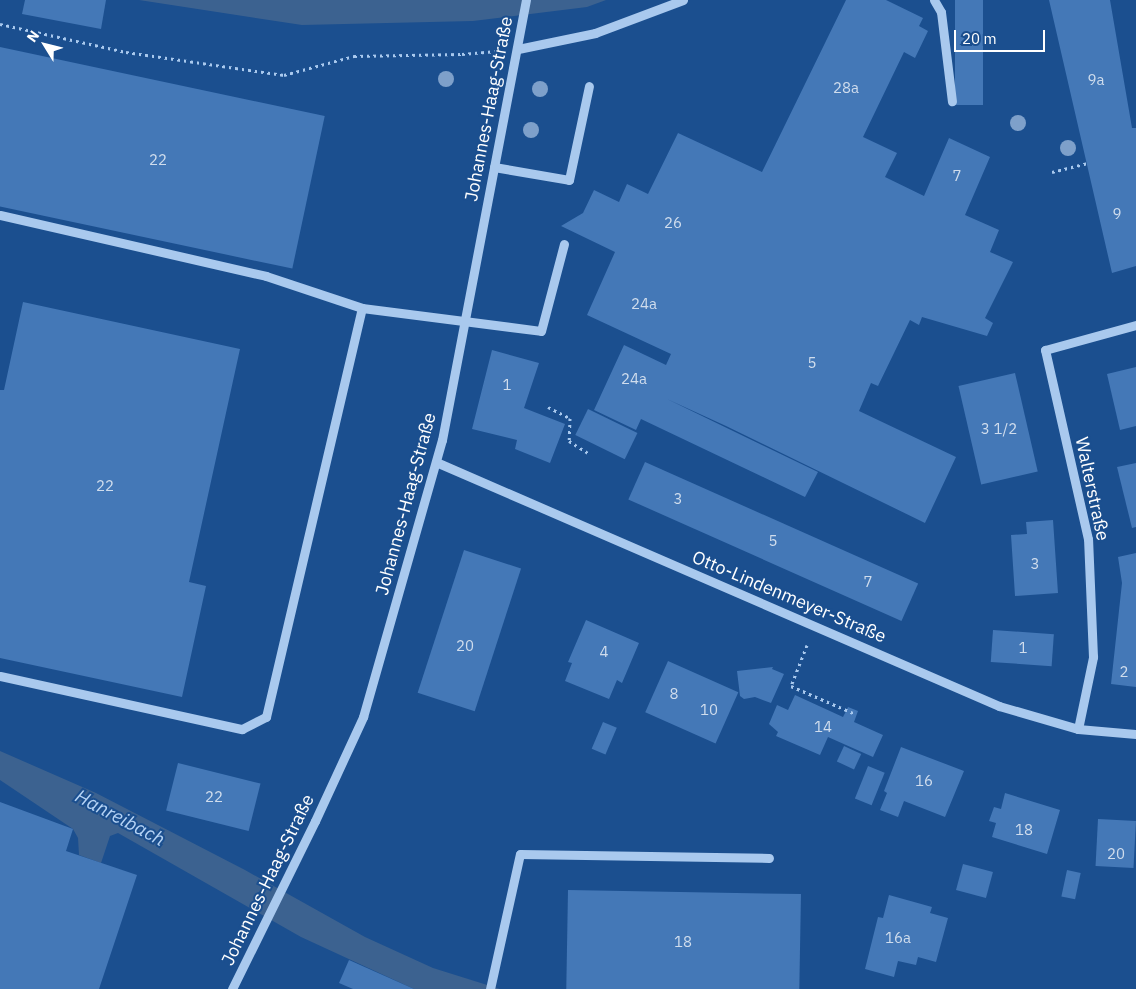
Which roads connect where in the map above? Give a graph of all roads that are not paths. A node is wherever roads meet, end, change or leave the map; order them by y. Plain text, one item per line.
1 (526, 0) edge
2 (683, 0) edge
3 (934, 0) edge
4 (518, 49) junction
5 (589, 86) dead end
6 (952, 101) dead end
7 (494, 167) junction
8 (0, 215) edge
9 (564, 244) dead end
10 (362, 308) junction
11 (464, 320) junction
12 (1136, 325) edge
13 (436, 462) junction
14 (0, 676) edge
15 (1078, 729) junction
16 (1136, 734) edge
17 (769, 858) dead end
18 (491, 985) edge
19 (232, 989) edge

1 - 4 street, Johannes-Haag-Straße
2 - 4 street
3 - 6 street
4 - 7 street, Johannes-Haag-Straße
5 - 7 street
7 - 11 street, Johannes-Haag-Straße
8 - 10 street
9 - 11 street
10 - 11 street
10 - 14 street
11 - 13 street, Johannes-Haag-Straße
12 - 15 street, Walterstraße
13 - 15 street, Otto-Lindenmeyer-Straße
13 - 19 street, Johannes-Haag-Straße
15 - 16 street, Otto-Lindenmeyer-Straße
17 - 18 street

